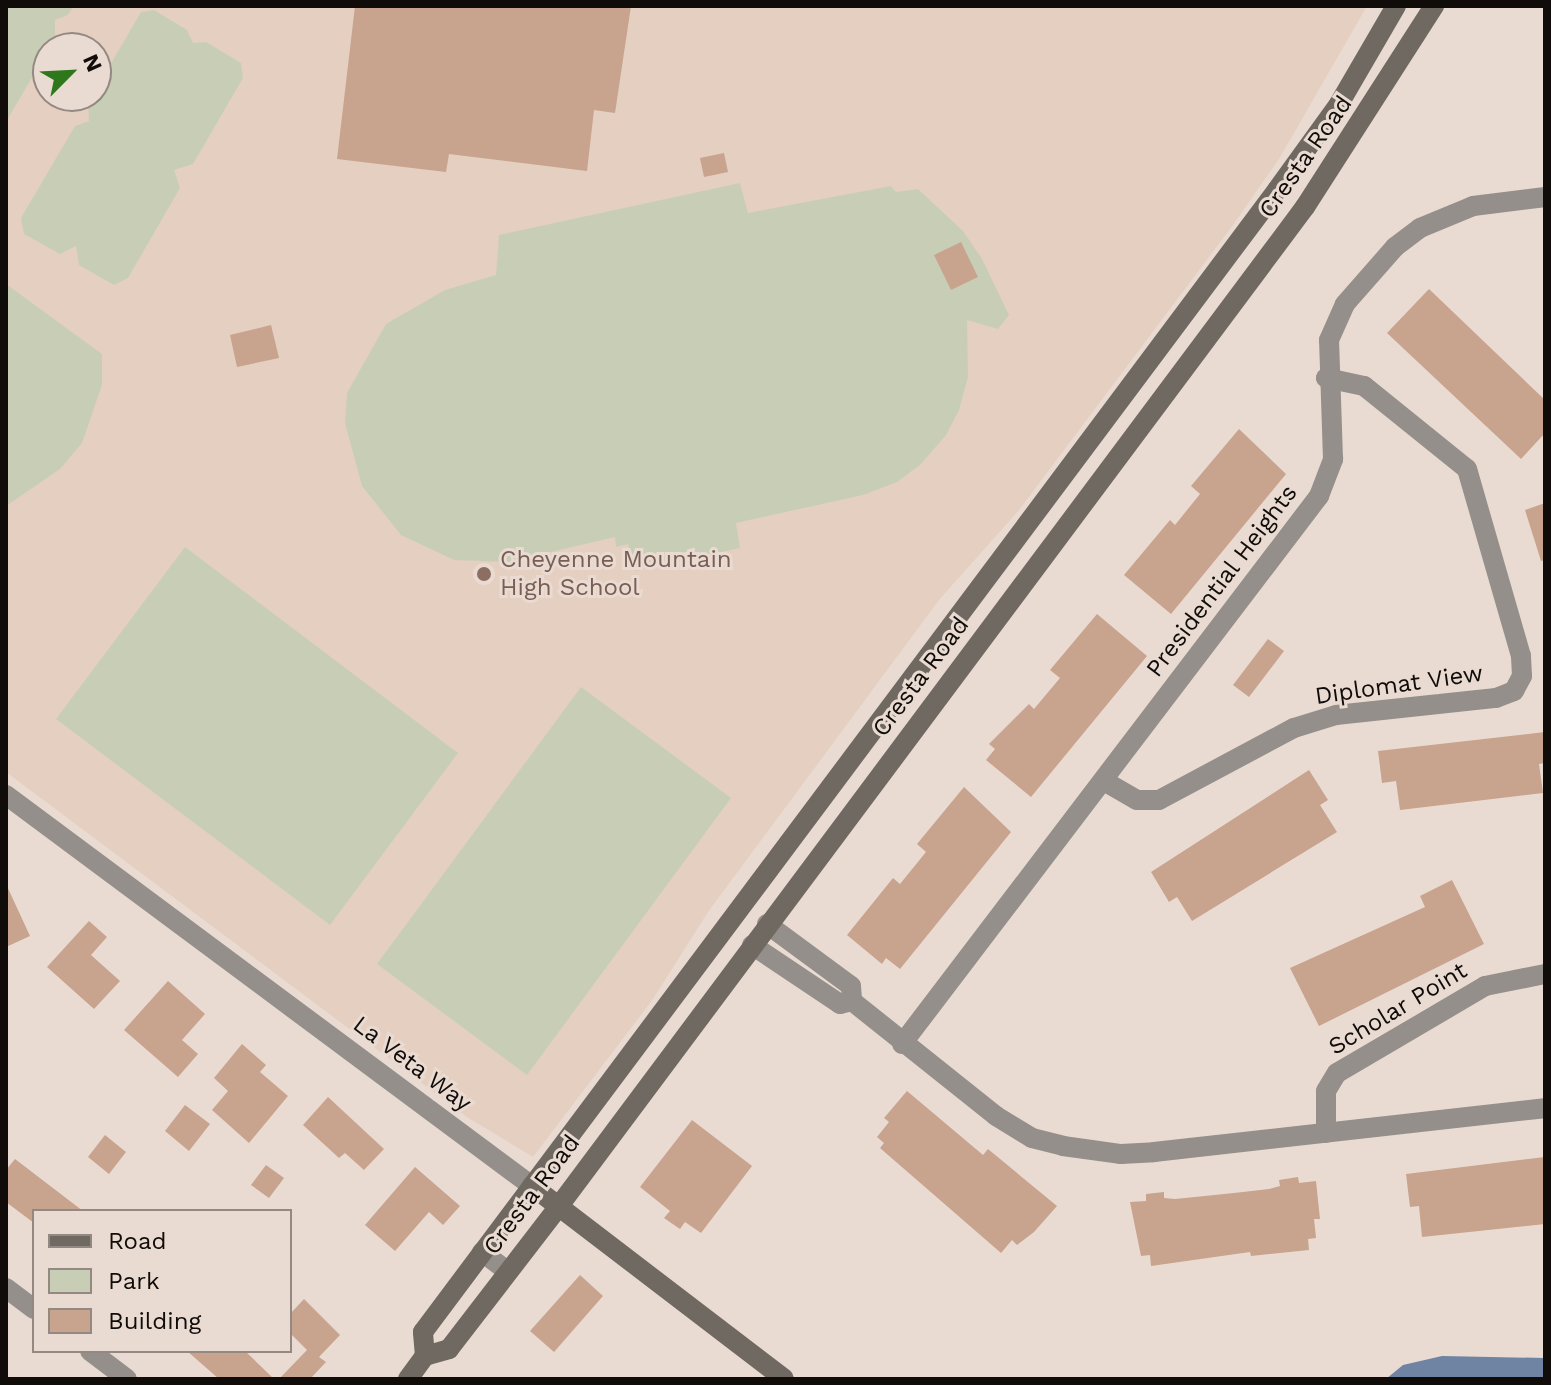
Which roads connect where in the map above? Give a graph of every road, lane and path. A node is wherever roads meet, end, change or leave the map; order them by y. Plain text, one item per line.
1 (1396, 6) edge
2 (1434, 6) edge
3 (1545, 197) edge
4 (1326, 378) junction
5 (1104, 781) junction
6 (6, 795) edge
7 (767, 924) junction
8 (752, 945) junction
9 (1545, 974) edge
10 (852, 1001) junction
11 (902, 1044) junction
12 (1545, 1108) edge
13 (1326, 1133) junction
14 (532, 1186) junction
15 (559, 1206) junction
16 (482, 1252) junction
17 (507, 1271) junction
18 (6, 1288) edge
19 (32, 1308) edge
20 (93, 1353) edge
21 (425, 1356) junction
22 (127, 1379) edge
23 (408, 1379) edge
24 (784, 1379) edge

1 - 14 main road, Cresta Road
2 - 7 main road, Cresta Road
3 - 4 street, Presidential Heights
4 - 5 street, Presidential Heights
4 - 5 street, Diplomat View
5 - 11 street, Presidential Heights
6 - 14 street, La Veta Way
7 - 8 main road, Cresta Road
7 - 10 street
8 - 10 street
8 - 15 main road, Cresta Road
9 - 13 street, Scholar Point
10 - 11 street
11 - 13 street
12 - 13 street
14 - 15 main road, La Veta Way
14 - 16 main road, Cresta Road
15 - 17 main road, Cresta Road
15 - 24 main road, La Veta Way
16 - 17 street
16 - 21 main road, Cresta Road
17 - 21 main road, Cresta Road
18 - 19 street
20 - 22 street
21 - 23 main road, Cresta Road

